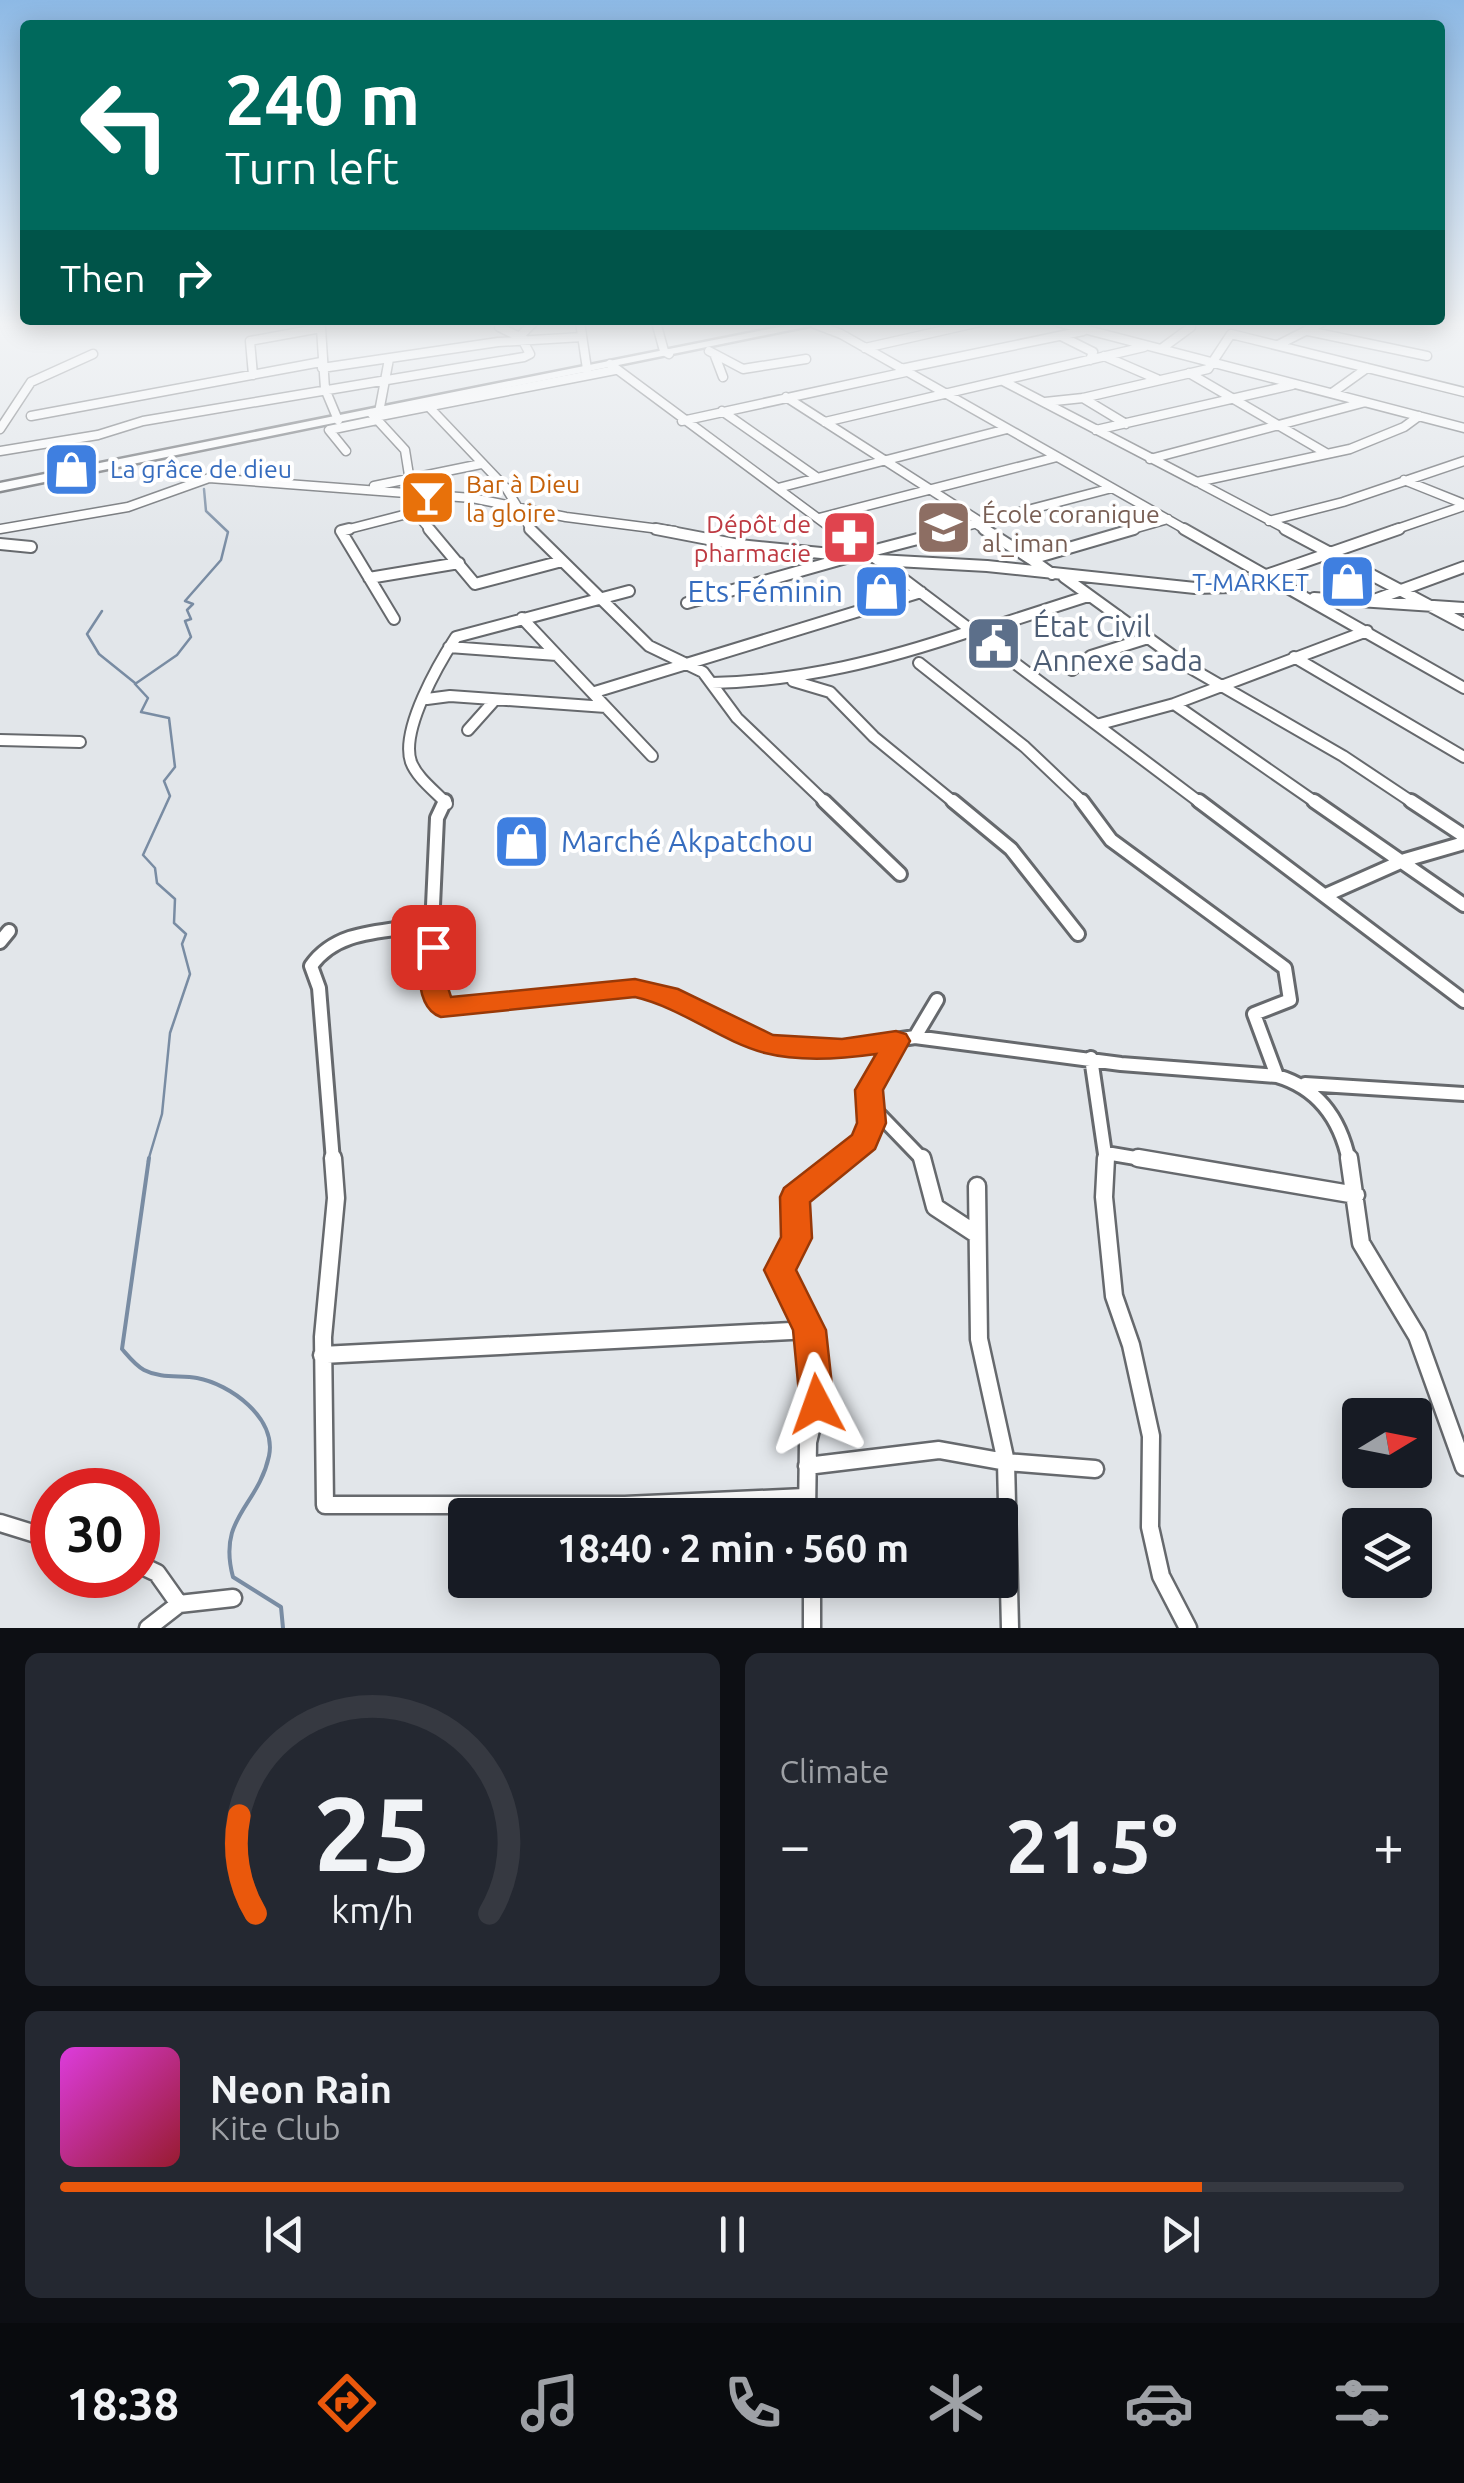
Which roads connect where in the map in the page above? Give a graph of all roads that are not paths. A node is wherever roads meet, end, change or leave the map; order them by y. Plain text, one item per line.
1 (20, 398) edge
2 (128, 398) edge
3 (278, 398) edge
4 (329, 398) edge
5 (380, 398) edge
6 (464, 398) edge
7 (468, 398) edge
8 (652, 398) edge
9 (782, 398) edge
10 (788, 398) edge
11 (930, 398) edge
12 (954, 398) edge
13 (1037, 398) edge
14 (1083, 398) joint
15 (1236, 398) edge
16 (1351, 398) edge
17 (1232, 399) junction
18 (1045, 402) junction
19 (1366, 402) junction
20 (430, 407) junction
21 (722, 411) junction
22 (30, 416) dead end
23 (375, 416) junction
24 (1419, 416) junction
25 (338, 420) junction
26 (682, 421) junction
27 (825, 422) junction
28 (1277, 423) junction
29 (1126, 424) junction
30 (1464, 428) edge
31 (0, 429) edge
32 (1008, 429) junction
33 (1096, 430) junction
34 (0, 450) edge
35 (346, 451) dead end
36 (1326, 452) junction
37 (1057, 457) junction
38 (886, 460) junction
39 (1150, 460) junction
40 (1464, 461) edge
41 (482, 464) junction
42 (408, 476) junction
43 (816, 476) junction
44 (1404, 480) junction
45 (1197, 482) junction
46 (0, 487) edge
47 (370, 488) junction
48 (506, 488) junction
49 (778, 488) junction
50 (1112, 488) junction
51 (933, 491) junction
52 (415, 494) junction
53 (472, 498) junction
54 (1464, 505) edge
55 (513, 506) junction
56 (415, 512) junction
57 (819, 518) junction
58 (1168, 520) junction
59 (1269, 521) junction
60 (981, 524) junction
61 (0, 529) edge
62 (764, 532) dead end
63 (0, 544) edge
64 (769, 545) junction
65 (31, 547) dead end
66 (864, 553) junction
67 (1332, 554) junction
68 (852, 556) junction
69 (1031, 559) junction
70 (878, 560) junction
71 (562, 561) junction
72 (459, 563) junction
73 (1464, 567) edge
74 (1058, 576) junction
75 (1268, 576) junction
76 (368, 578) junction
77 (1400, 590) junction
78 (629, 591) dead end
79 (921, 592) junction
80 (1088, 596) junction
81 (1311, 598) junction
82 (600, 599) junction
83 (1371, 602) junction
84 (687, 603) dead end
85 (1428, 605) junction
86 (1464, 608) edge
87 (522, 618) junction
88 (394, 619) dead end
89 (1464, 624) edge
90 (1368, 631) junction
91 (972, 632) junction
92 (1148, 638) junction
93 (449, 647) junction
94 (557, 655) junction
95 (1294, 657) junction
96 (690, 663) junction
97 (919, 663) dead end
98 (1072, 670) dead end
99 (794, 681) junction
100 (712, 683) junction
101 (1220, 683) junction
102 (1464, 688) edge
103 (595, 692) junction
104 (426, 699) junction
105 (493, 702) junction
106 (1174, 704) junction
107 (606, 707) junction
108 (1100, 724) junction
109 (468, 730) dead end
110 (0, 740) edge
111 (80, 742) dead end
112 (652, 756) dead end
113 (1464, 757) edge
114 (1464, 839) edge
115 (1404, 860) junction
116 (900, 874) dead end
117 (1326, 894) junction
118 (1464, 906) edge
119 (435, 923) junction
120 (1078, 934) dead end
121 (937, 1000) dead end
122 (1464, 1001) edge
123 (915, 1037) junction
124 (896, 1041) junction
125 (1091, 1058) junction
126 (1277, 1076) junction
127 (1304, 1084) junction
128 (1464, 1094) edge
129 (871, 1106) junction
130 (1106, 1152) junction
131 (977, 1186) dead end
132 (1356, 1195) junction
133 (976, 1234) junction
134 (810, 1330) junction
135 (322, 1355) junction
136 (1006, 1462) junction
137 (807, 1466) junction
138 (1464, 1468) edge
139 (1094, 1470) dead end
140 (806, 1498) edge
141 (448, 1502) edge
142 (0, 1524) edge
143 (30, 1532) edge
144 (160, 1576) edge
145 (233, 1598) dead end
146 (812, 1598) edge
147 (180, 1604) junction
148 (148, 1628) edge
149 (812, 1628) edge
150 (1010, 1628) edge
151 (1188, 1628) edge

1 - 31 street
2 - 22 street
3 - 34 street
4 - 25 street
5 - 23 street
6 - 23 highway
7 - 20 street
8 - 26 street
9 - 21 street
10 - 27 street
11 - 27 street
12 - 32 street
13 - 18 street
14 - 18 street
14 - 29 street
15 - 17 street
16 - 19 street
17 - 28 street
17 - 29 street
18 - 33 street
19 - 24 street
19 - 28 street
20 - 23 street
20 - 41 street
21 - 26 street
21 - 43 street
23 - 25 highway
23 - 35 street
23 - 42 street
24 - 30 street
24 - 36 street
25 - 46 highway
26 - 49 street
27 - 38 street
28 - 36 street
28 - 39 street
29 - 33 street
32 - 37 street
32 - 38 street
33 - 39 street
36 - 45 street
37 - 50 street
37 - 51 street
38 - 43 street
38 - 51 street
39 - 45 street
40 - 44 street
41 - 42 street
41 - 48 street
42 - 47 street
42 - 52 street
43 - 49 street
44 - 54 street
44 - 59 street
45 - 59 street
47 - 52 street
47 - 61 street
48 - 53 street
48 - 55 street
49 - 57 street
50 - 58 street
50 - 60 street
51 - 57 street
51 - 60 street
52 - 53 street
52 - 56 street
53 - 55 street
54 - 67 street
55 - 64 street
55 - 71 street
56 - 72 street
56 - 76 street
57 - 66 street
58 - 69 street
58 - 75 street
59 - 67 street
60 - 66 street
60 - 69 street
62 - 64 street
63 - 65 street
64 - 68 street
66 - 68 street
66 - 70 street
67 - 75 street
67 - 77 street
68 - 84 street
69 - 74 street
70 - 74 street
70 - 79 street
71 - 72 street
71 - 82 street
72 - 76 street
73 - 77 street
74 - 75 street
74 - 80 street
75 - 81 street
76 - 88 street
77 - 83 street
77 - 85 street
78 - 82 street
79 - 91 street
79 - 96 street
80 - 91 street
80 - 92 street
81 - 83 street
81 - 90 street
82 - 87 street
82 - 96 street
83 - 85 street
85 - 86 street
85 - 89 street
87 - 93 street
87 - 94 street
90 - 95 street
90 - 102 street
91 - 99 street
91 - 108 street
92 - 98 street
92 - 101 street
93 - 94 street
93 - 104 street
94 - 103 street
95 - 101 street
95 - 113 street
96 - 100 street
96 - 103 street
97 - 126 street
99 - 100 street
99 - 120 street
100 - 116 street
101 - 106 street
101 - 114 street
103 - 107 street
104 - 105 street
104 - 119 street
105 - 107 street
105 - 109 street
106 - 108 street
106 - 115 street
107 - 112 street
108 - 117 street
110 - 111 street
114 - 115 street
115 - 117 street
115 - 118 street
117 - 122 street
119 - 124 street
119 - 135 street
121 - 123 street
123 - 124 street
123 - 125 street
124 - 129 street
125 - 126 street
125 - 130 street
126 - 127 street
127 - 128 street
127 - 132 street
129 - 133 street
129 - 134 street
130 - 132 street
130 - 151 street
131 - 133 street
132 - 138 street
133 - 136 street
134 - 135 street
134 - 137 street
135 - 141 street
136 - 137 street
136 - 139 street
136 - 150 street
137 - 140 street
142 - 143 street
144 - 147 street
145 - 147 street
146 - 149 street
147 - 148 street

